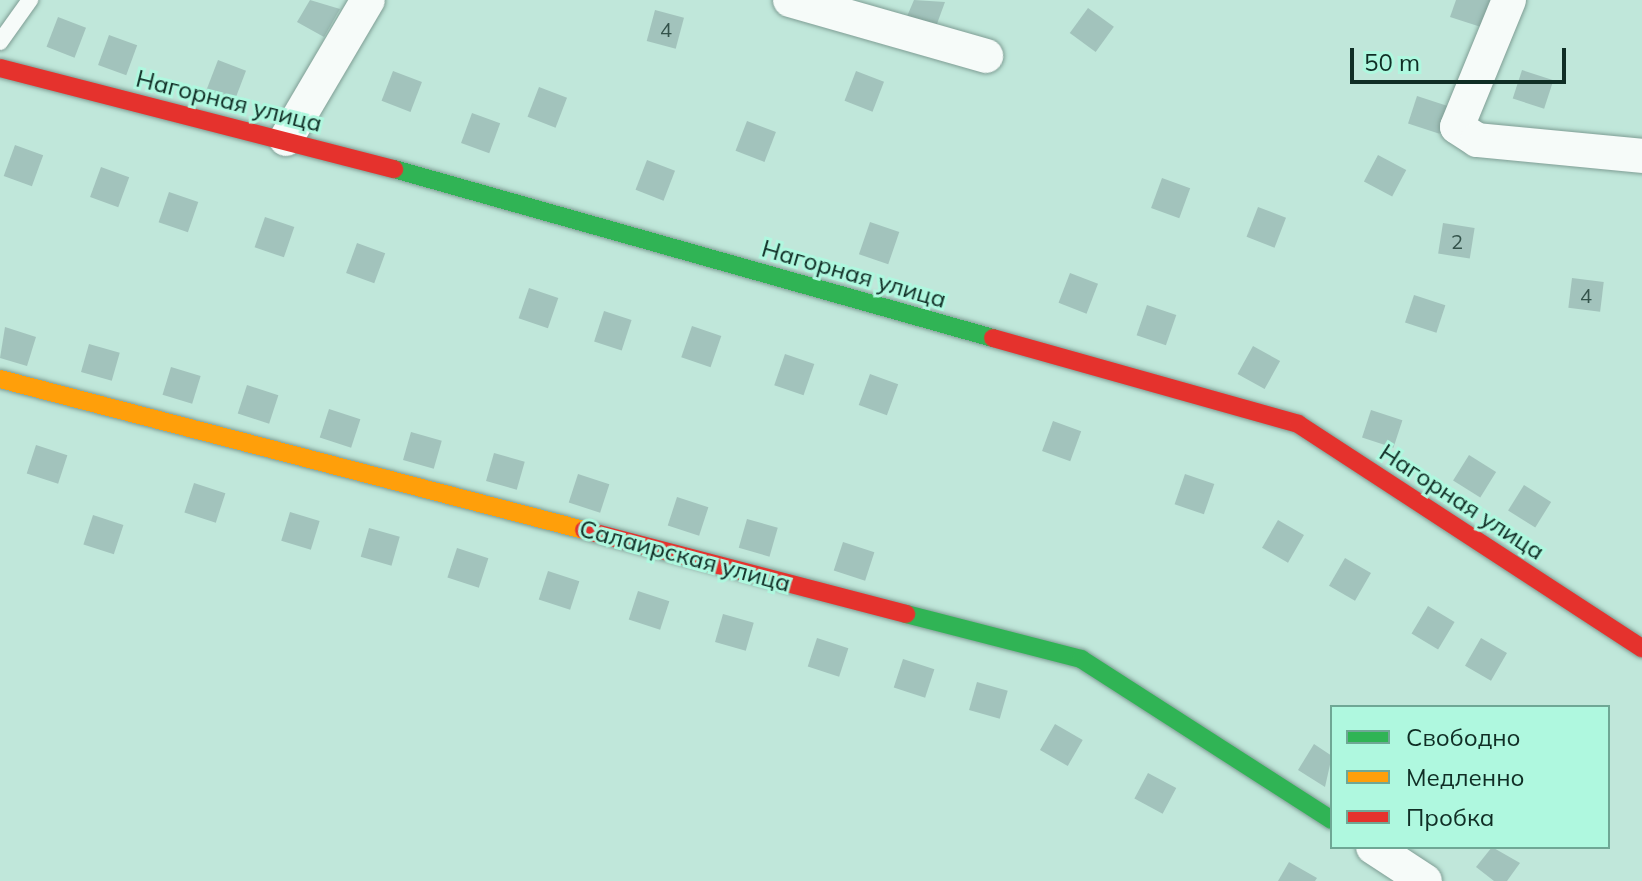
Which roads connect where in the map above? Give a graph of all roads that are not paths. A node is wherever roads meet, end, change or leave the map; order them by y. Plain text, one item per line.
1 (30, 0) edge
2 (368, 0) edge
3 (790, 0) edge
4 (1509, 0) edge
5 (0, 42) edge
6 (986, 56) dead end
7 (0, 68) edge
8 (286, 139) junction
9 (1642, 156) edge
10 (0, 379) edge
11 (1642, 648) edge
12 (1330, 819) edge
13 (1376, 849) edge
14 (1425, 881) edge

1 - 5 lane
2 - 8 street
3 - 6 street
4 - 9 street
7 - 8 street, Нагорная улица
8 - 11 street, Нагорная улица
10 - 12 street, Салаирская улица
13 - 14 street

